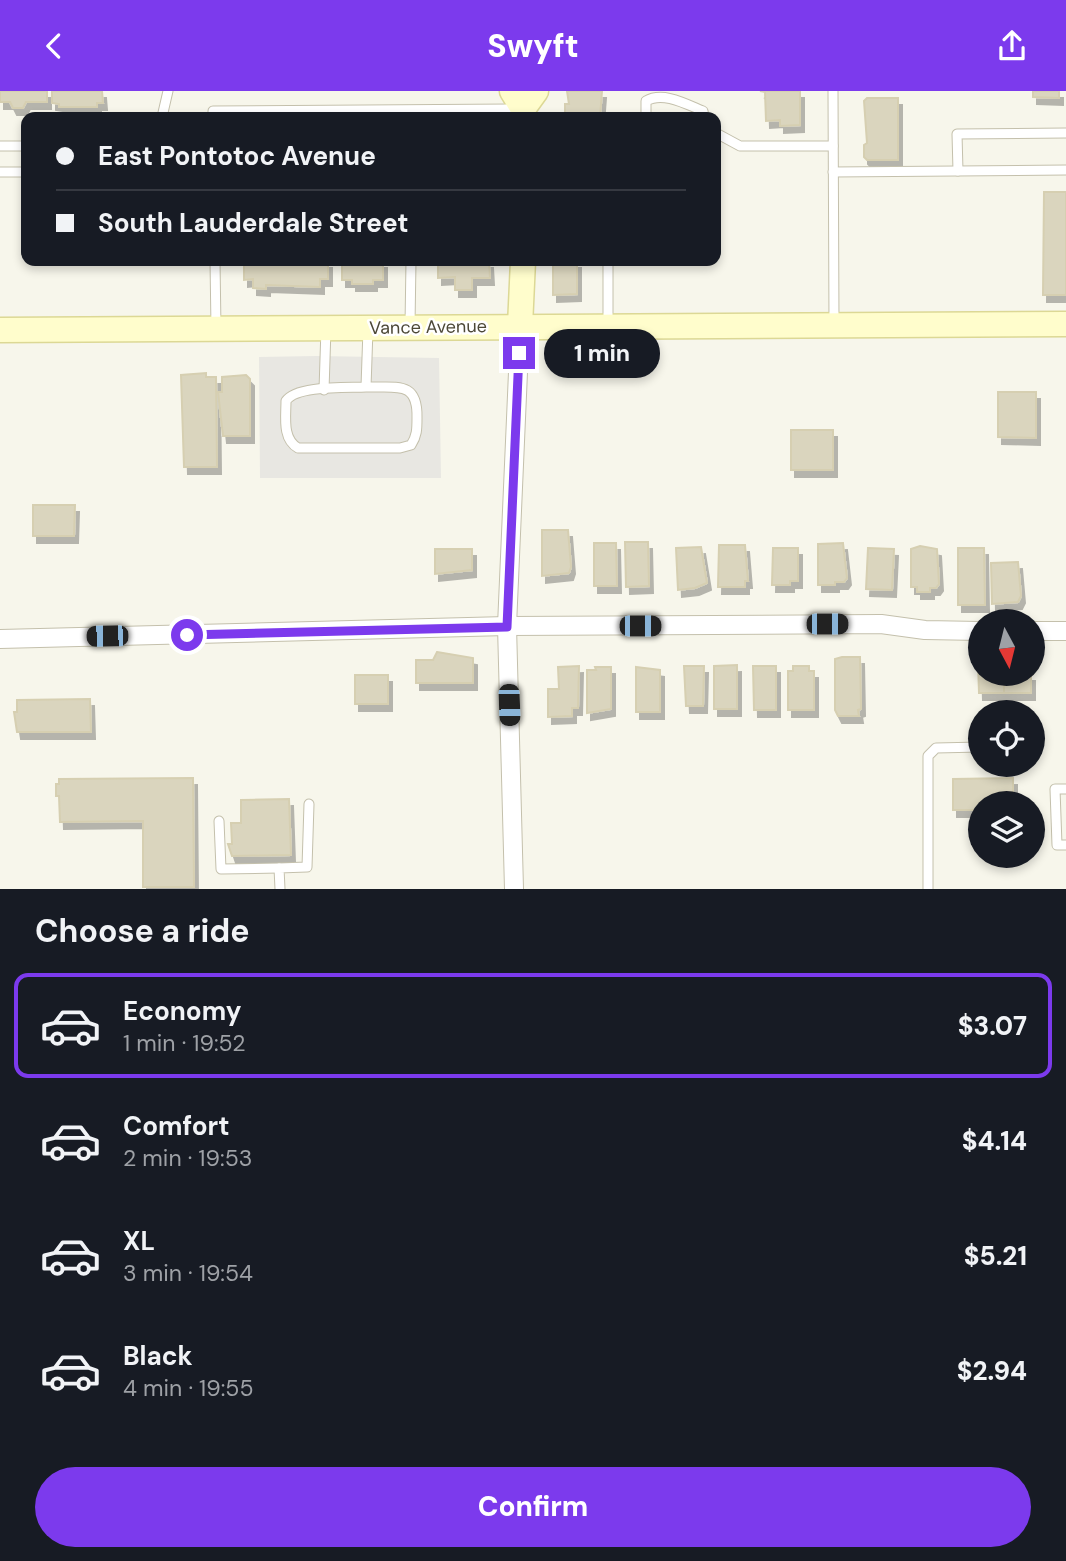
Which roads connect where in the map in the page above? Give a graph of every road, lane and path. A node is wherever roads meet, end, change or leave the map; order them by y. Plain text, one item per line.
1 (168, 91) edge
2 (833, 91) edge
3 (523, 102) edge
4 (163, 112) edge
5 (265, 112) edge
6 (646, 112) edge
7 (703, 112) edge
8 (1066, 133) edge
9 (721, 136) edge
10 (0, 146) edge
11 (21, 146) edge
12 (833, 146) junction
13 (1066, 170) edge
14 (958, 171) junction
15 (0, 172) edge
16 (21, 172) edge
17 (833, 172) junction
18 (215, 266) edge
19 (411, 266) edge
20 (523, 266) edge
21 (608, 266) edge
22 (1066, 324) edge
23 (608, 325) junction
24 (834, 325) junction
25 (520, 326) junction
26 (410, 327) junction
27 (326, 328) junction
28 (368, 328) junction
29 (0, 330) edge
30 (216, 330) junction
31 (366, 387) junction
32 (324, 390) junction
33 (507, 627) junction
34 (968, 631) edge
35 (1045, 631) edge
36 (1066, 631) edge
37 (0, 639) edge
38 (968, 747) edge
39 (1066, 789) edge
40 (309, 804) dead end
41 (219, 821) dead end
42 (1066, 845) edge
43 (279, 868) junction
44 (280, 889) edge
45 (513, 889) edge
46 (928, 889) edge

1 - 4 lane
2 - 12 lane
3 - 5 lane
6 - 7 lane
8 - 14 lane
9 - 12 lane
10 - 11 lane
12 - 17 lane
13 - 14 lane
14 - 17 lane
15 - 16 lane
17 - 24 lane
18 - 30 lane
19 - 26 lane
20 - 25 street
21 - 23 lane
22 - 24 street, Vance Avenue
23 - 24 street, Vance Avenue
23 - 25 street, Vance Avenue
25 - 26 street, Vance Avenue
25 - 33 street
26 - 28 street, Vance Avenue
27 - 28 street, Vance Avenue
27 - 30 street, Vance Avenue
27 - 32 lane
28 - 31 lane
29 - 30 street, Vance Avenue
31 - 32 lane
31 - 32 lane
33 - 34 street
33 - 37 street
33 - 45 street
35 - 36 street
38 - 46 lane
39 - 42 lane
40 - 43 lane
41 - 43 lane
43 - 44 lane

